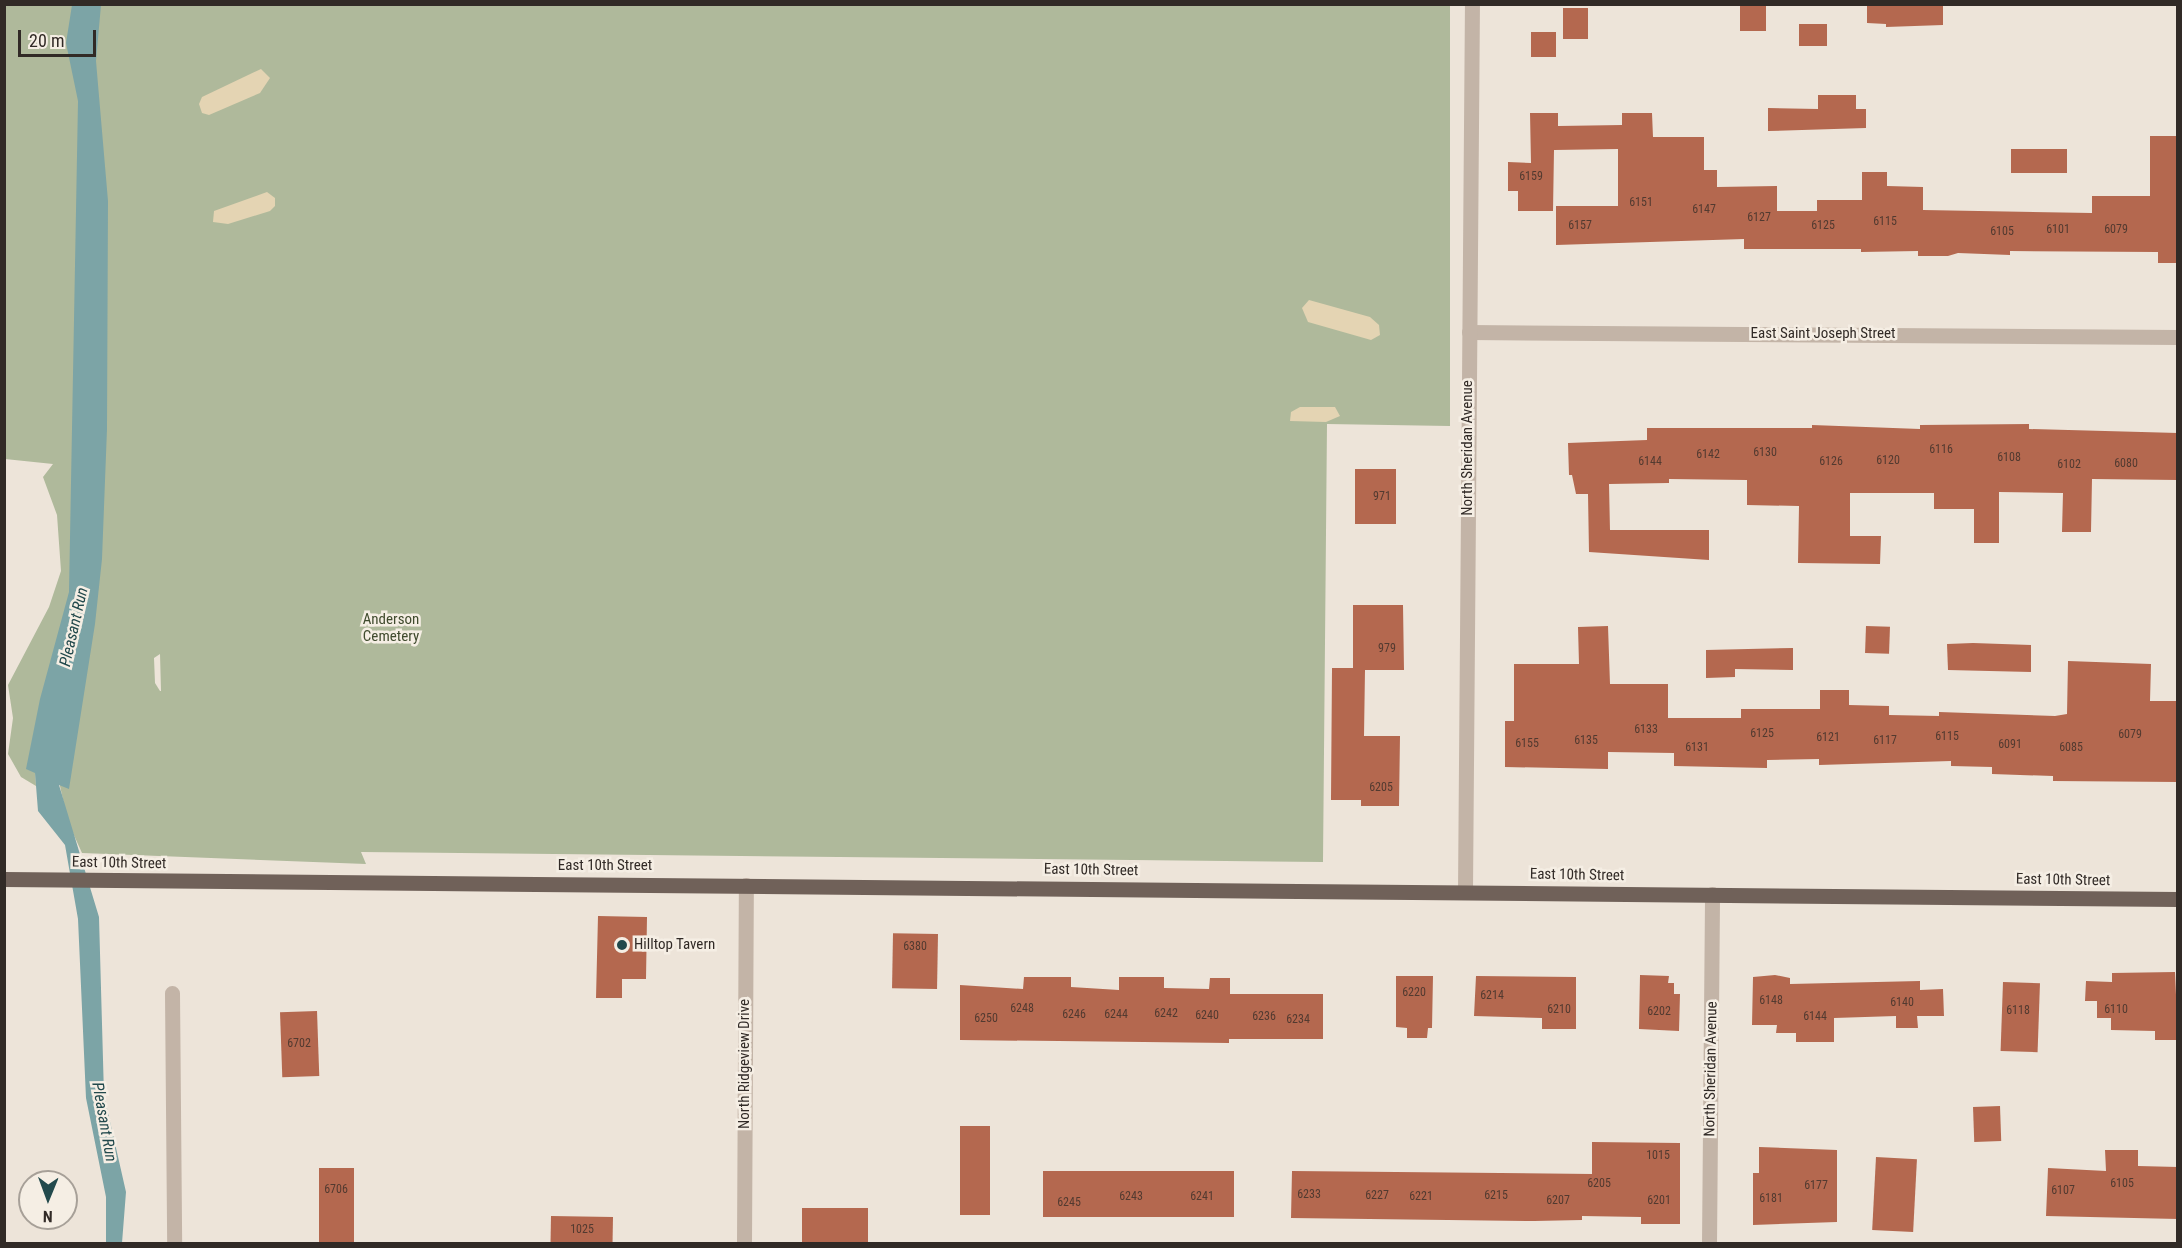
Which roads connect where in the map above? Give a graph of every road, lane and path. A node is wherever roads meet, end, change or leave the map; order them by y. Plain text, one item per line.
1 (1472, 4) edge
2 (1469, 332) junction
3 (2178, 337) edge
4 (9, 880) edge
5 (746, 885) junction
6 (1465, 891) junction
7 (1712, 894) junction
8 (2178, 899) edge
9 (172, 993) dead end
10 (174, 1244) edge
11 (744, 1244) edge
12 (1709, 1244) edge

1 - 2 street, North Sheridan Avenue
2 - 3 street, East Saint Joseph Street
2 - 6 street, North Sheridan Avenue
4 - 5 main road, East 10th Street
5 - 6 main road, East 10th Street
5 - 11 street, North Ridgeview Drive
6 - 7 main road, East 10th Street
7 - 8 main road, East 10th Street
7 - 12 street, North Sheridan Avenue
9 - 10 street

